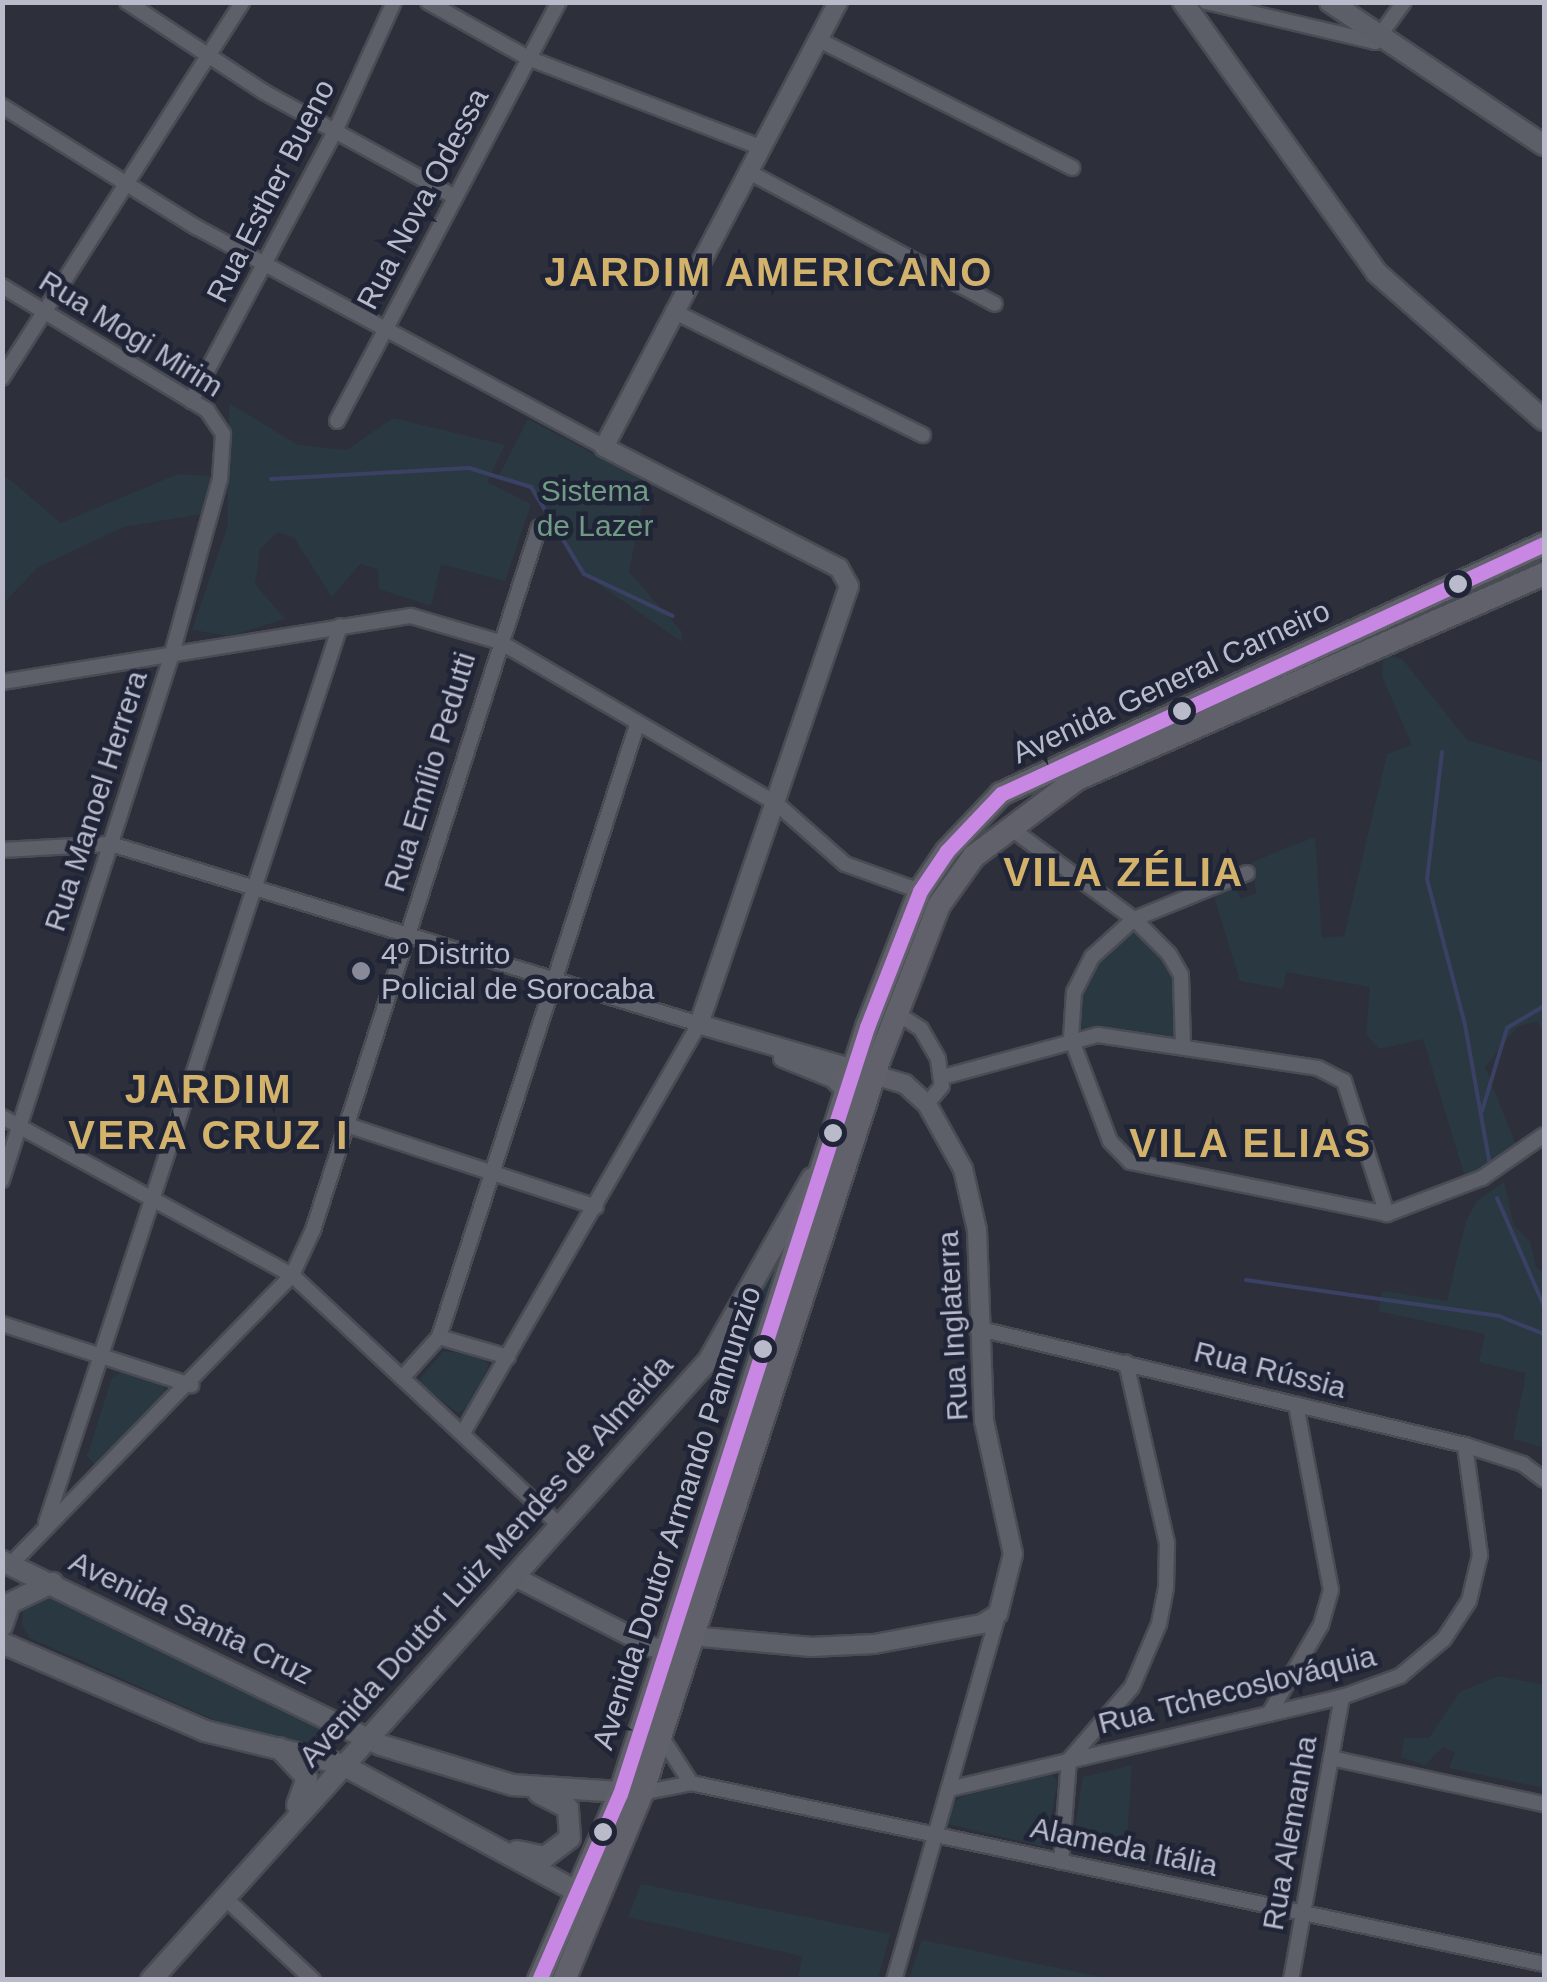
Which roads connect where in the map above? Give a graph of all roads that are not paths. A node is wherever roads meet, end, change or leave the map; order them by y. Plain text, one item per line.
1 (127, 2) edge
2 (242, 2) edge
3 (394, 2) edge
4 (428, 2) edge
5 (559, 2) edge
6 (838, 2) edge
7 (1183, 2) edge
8 (1206, 2) edge
9 (1330, 2) edge
10 (1404, 2) edge
11 (1382, 37) junction
12 (817, 39) junction
13 (208, 56) junction
14 (528, 58) junction
15 (2, 106) edge
16 (337, 128) junction
17 (1544, 145) edge
18 (760, 146) junction
19 (1072, 168) dead end
20 (747, 172) junction
21 (128, 185) junction
22 (455, 197) junction
23 (266, 264) junction
24 (2, 286) edge
25 (995, 304) dead end
26 (673, 312) junction
27 (46, 313) junction
28 (384, 333) junction
29 (2, 378) edge
30 (191, 401) junction
31 (1544, 420) edge
32 (337, 421) dead end
33 (223, 434) joint
34 (923, 435) dead end
35 (604, 447) junction
36 (539, 527) dead end
37 (1544, 544) edge
38 (1544, 574) edge
39 (340, 626) junction
40 (500, 642) junction
41 (171, 657) junction
42 (2, 682) edge
43 (637, 724) junction
44 (776, 802) junction
45 (1008, 826) junction
46 (111, 844) junction
47 (2, 850) edge
48 (1246, 873) dead end
49 (254, 890) junction
50 (920, 890) junction
51 (1134, 919) junction
52 (407, 939) junction
53 (554, 982) junction
54 (896, 1012) junction
55 (699, 1024) junction
56 (1071, 1038) junction
57 (1183, 1045) junction
58 (864, 1071) junction
59 (943, 1078) junction
60 (846, 1091) junction
61 (927, 1104) junction
62 (2, 1117) edge
63 (348, 1125) junction
64 (20, 1126) junction
65 (1544, 1134) edge
66 (825, 1154) junction
67 (492, 1173) junction
68 (2, 1180) edge
69 (155, 1196) junction
70 (596, 1207) junction
71 (1387, 1214) junction
72 (292, 1276) junction
73 (2, 1324) edge
74 (976, 1328) junction
75 (439, 1336) junction
76 (104, 1356) junction
77 (508, 1357) junction
78 (1126, 1363) junction
79 (402, 1378) junction
80 (190, 1385) junction
81 (1296, 1404) junction
82 (463, 1432) junction
83 (1465, 1445) junction
84 (70, 1460) junction
85 (1544, 1480) edge
86 (96, 1481) junction
87 (560, 1526) junction
88 (44, 1529) junction
89 (7, 1563) edge
90 (515, 1577) junction
91 (52, 1583) junction
92 (998, 1614) junction
93 (2, 1626) edge
94 (2, 1643) edge
95 (681, 1645) junction
96 (1342, 1697) junction
97 (1270, 1714) junction
98 (660, 1735) junction
99 (366, 1738) junction
100 (273, 1743) junction
101 (1331, 1758) junction
102 (1069, 1760) junction
103 (341, 1764) junction
104 (692, 1782) junction
105 (513, 1784) junction
106 (383, 1785) junction
107 (949, 1788) junction
108 (631, 1793) junction
109 (1544, 1804) edge
110 (292, 1816) junction
111 (936, 1834) junction
112 (1062, 1862) junction
113 (224, 1898) junction
114 (589, 1898) junction
115 (1303, 1913) junction
116 (1544, 1964) edge
117 (151, 1980) edge
118 (312, 1980) edge
119 (539, 1980) edge
120 (564, 1980) edge
121 (894, 1980) edge
122 (1291, 1980) edge

1 - 13 street
2 - 13 street
3 - 16 street, Rua Esther Bueno
4 - 14 street
5 - 14 street, Rua Nova Odessa
6 - 12 street
7 - 31 main road
8 - 11 street
9 - 11 main road
10 - 11 street
11 - 17 main road
12 - 18 street
12 - 19 street
13 - 16 street
13 - 21 street
14 - 18 street
14 - 22 street, Rua Nova Odessa
15 - 21 street
16 - 22 street
16 - 23 street, Rua Esther Bueno
18 - 20 street
20 - 25 street
20 - 26 street
21 - 23 street
21 - 27 street
22 - 28 street, Rua Nova Odessa
23 - 28 street
23 - 30 street, Rua Esther Bueno
24 - 27 street, Rua Mogi Mirim
26 - 34 street
26 - 35 street
27 - 29 street
27 - 30 street, Rua Mogi Mirim
28 - 32 street, Rua Nova Odessa
28 - 35 street
30 - 33 street, Rua Mogi Mirim
33 - 41 street, Rua Manoel Herrera
35 - 44 street
36 - 40 street, Rua Emílio Pedutti
37 - 50 main road, Avenida General Carneiro
38 - 45 main road, Avenida General Carneiro
39 - 40 street
39 - 41 street
39 - 49 street
40 - 43 street
40 - 52 street, Rua Emílio Pedutti
41 - 42 street
41 - 46 street, Rua Manoel Herrera
43 - 44 street
43 - 53 street
44 - 50 street
44 - 55 street
45 - 51 street
45 - 54 main road, Avenida General Carneiro
46 - 47 street
46 - 49 street
46 - 64 street, Rua Manoel Herrera
48 - 51 street
49 - 52 street
49 - 69 street
50 - 58 main road, Avenida General Carneiro
51 - 56 street
51 - 57 street
52 - 53 street
52 - 63 street, Rua Emílio Pedutti
53 - 55 street
53 - 67 street
54 - 58 main road, Avenida General Carneiro
54 - 59 street
55 - 58 street, Rua Inglaterra
55 - 60 street
55 - 70 street
56 - 57 street
56 - 59 street
56 - 71 street
57 - 71 street
58 - 60 main road, Avenida Doutor Armando Pannunzio
58 - 61 street, Rua Inglaterra
58 - 95 main road, Avenida Doutor Armando Pannunzio
59 - 61 street
60 - 66 main road, Avenida Doutor Armando Pannunzio
61 - 74 street, Rua Inglaterra
62 - 64 street
63 - 67 street
63 - 72 street, Rua Emílio Pedutti
64 - 68 street, Rua Manoel Herrera
64 - 69 street
65 - 71 street
66 - 87 main road, Avenida Doutor Luiz Mendes de Almeida
66 - 95 main road, Avenida Doutor Armando Pannunzio
67 - 70 street
67 - 75 street
69 - 72 street
69 - 76 street
70 - 77 street
72 - 79 street
72 - 80 street, Rua Emílio Pedutti
73 - 76 street
74 - 78 street, Rua Rússia
74 - 92 street, Rua Inglaterra
75 - 77 street
75 - 79 street
76 - 80 street
76 - 84 street
77 - 82 street
78 - 81 street, Rua Rússia
78 - 102 street
79 - 82 street
80 - 86 street, Rua Emílio Pedutti
81 - 83 street, Rua Rússia
81 - 97 street
82 - 87 street
83 - 85 street, Rua Rússia
83 - 96 street, Rua Tchecoslováquia
84 - 86 street
84 - 88 street
86 - 88 street, Rua Emílio Pedutti
87 - 90 main road, Avenida Doutor Luiz Mendes de Almeida
88 - 89 street, Rua Emílio Pedutti
89 - 91 main road, Avenida Santa Cruz
90 - 95 street
90 - 99 main road, Avenida Doutor Luiz Mendes de Almeida
91 - 93 main road
91 - 99 main road, Avenida Santa Cruz
92 - 95 street
92 - 107 street, Rua Inglaterra
94 - 100 main road
95 - 98 main road, Avenida Doutor Armando Pannunzio
95 - 108 main road, Avenida Doutor Armando Pannunzio
96 - 97 street, Rua Tchecoslováquia
96 - 101 street, Rua Alemanha
97 - 102 street, Rua Tchecoslováquia
98 - 104 street
98 - 108 main road, Avenida Doutor Armando Pannunzio
99 - 103 main road, Avenida Doutor Luiz Mendes de Almeida
99 - 105 main road, Avenida Santa Cruz
100 - 103 main road
100 - 110 main road
101 - 109 street
101 - 115 street, Rua Alemanha
102 - 107 street, Rua Tchecoslováquia
102 - 112 street
103 - 106 main road
103 - 110 main road, Avenida Doutor Luiz Mendes de Almeida
104 - 108 street, Alameda Itália
104 - 111 street, Alameda Itália
105 - 106 main road
105 - 108 main road, Avenida Santa Cruz
106 - 114 main road
107 - 111 street, Rua Inglaterra
108 - 114 main road, Avenida Doutor Armando Pannunzio
110 - 113 main road, Avenida Doutor Luiz Mendes de Almeida
111 - 112 street, Alameda Itália
111 - 121 street, Rua Inglaterra
112 - 115 street, Alameda Itália
113 - 117 main road, Avenida Doutor Luiz Mendes de Almeida
113 - 118 street
114 - 119 main road, Avenida Doutor Armando Pannunzio
114 - 120 main road, Avenida Doutor Armando Pannunzio
115 - 116 street, Alameda Itália
115 - 122 street, Rua Alemanha

